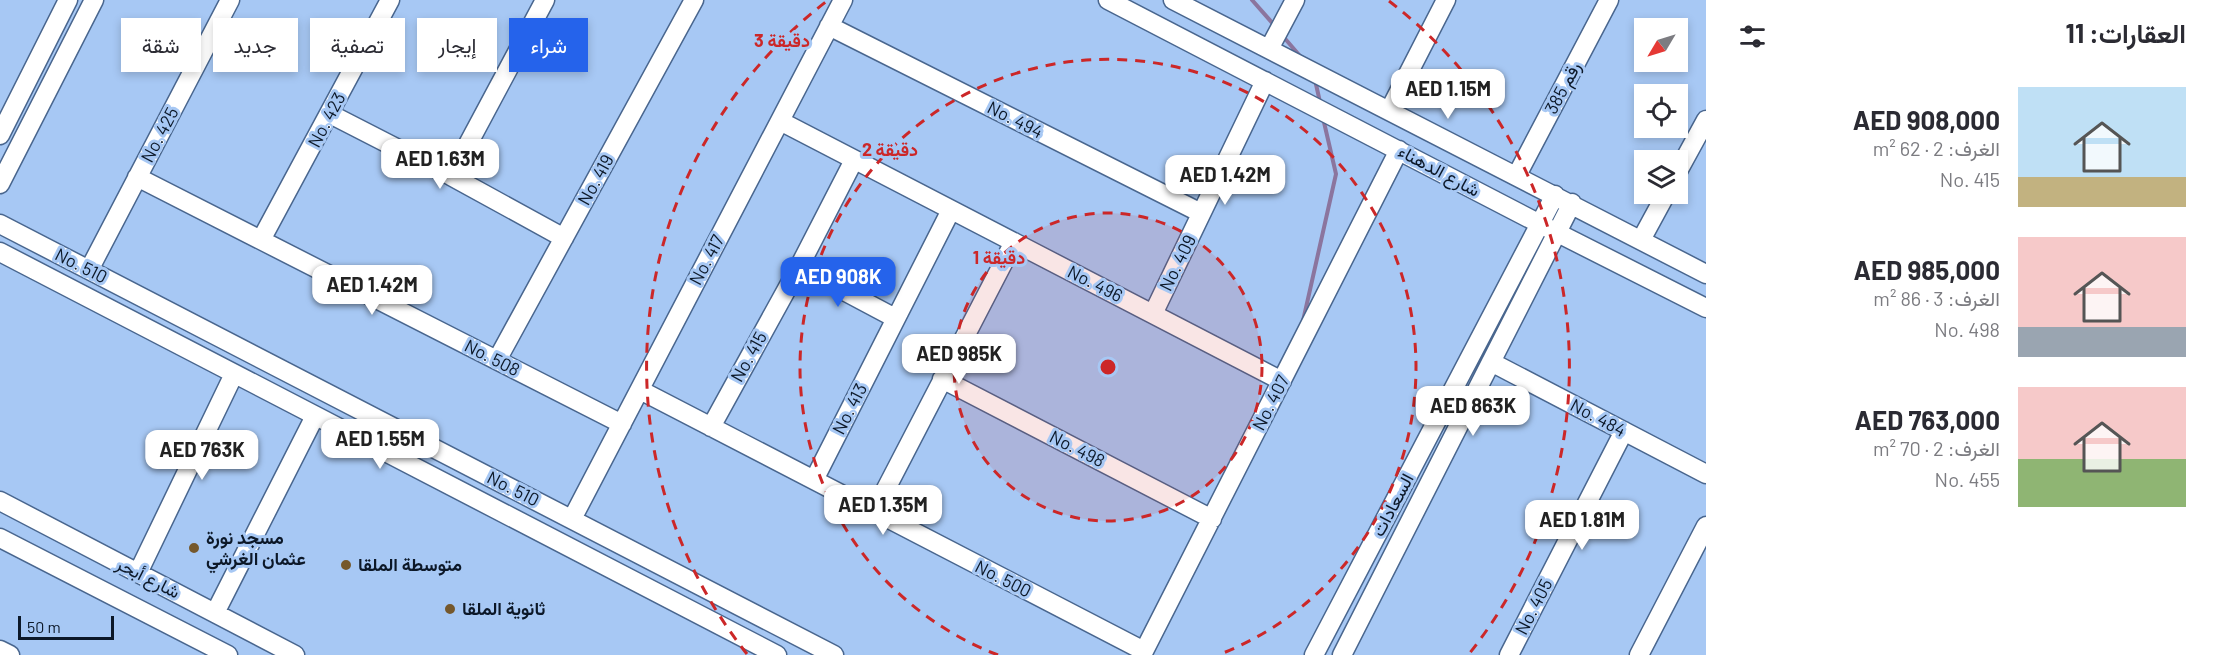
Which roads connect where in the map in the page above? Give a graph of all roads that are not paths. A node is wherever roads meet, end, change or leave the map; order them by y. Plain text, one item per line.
1 (68, 0) edge
2 (94, 0) edge
3 (230, 0) edge
4 (390, 0) edge
5 (694, 0) edge
6 (1108, 0) edge
7 (1173, 0) edge
8 (1295, 0) edge
9 (1446, 0) edge
10 (1609, 0) edge
11 (840, 1) edge
12 (540, 2) edge
13 (829, 26) junction
14 (1269, 50) junction
15 (1265, 81) junction
16 (1389, 111) junction
17 (330, 114) junction
18 (1706, 120) edge
19 (780, 121) junction
20 (1, 132) edge
21 (1399, 150) junction
22 (1688, 153) edge
23 (854, 160) junction
24 (1517, 175) junction
25 (451, 176) junction
26 (138, 177) junction
27 (0, 184) edge
28 (1555, 195) junction
29 (1572, 203) junction
30 (1661, 204) edge
31 (951, 210) junction
32 (1202, 213) junction
33 (1540, 224) junction
34 (1, 225) edge
35 (1557, 232) junction
36 (564, 238) junction
37 (261, 240) junction
38 (1641, 240) junction
39 (1014, 242) junction
40 (0, 252) edge
41 (799, 267) junction
42 (89, 270) junction
43 (1706, 274) edge
44 (1706, 308) edge
45 (1153, 314) junction
46 (895, 318) junction
47 (497, 360) junction
48 (1491, 362) junction
49 (234, 374) junction
50 (942, 379) junction
51 (1282, 381) junction
52 (640, 390) junction
53 (315, 416) junction
54 (622, 424) junction
55 (711, 426) junction
56 (1624, 431) junction
57 (1706, 474) edge
58 (814, 480) junction
59 (0, 501) edge
60 (874, 512) junction
61 (1212, 519) junction
62 (573, 520) junction
63 (1706, 526) edge
64 (0, 538) edge
65 (562, 543) junction
66 (138, 573) junction
67 (215, 612) junction
68 (0, 650) edge
69 (1143, 653) edge
70 (10, 655) edge
71 (228, 655) edge
72 (295, 655) edge
73 (777, 655) edge
74 (834, 655) edge
75 (1314, 655) edge
76 (1342, 655) edge
77 (1509, 655) edge
78 (1639, 655) edge

1 - 20 street
2 - 27 street
3 - 26 street, No. 425
4 - 17 street, No. 423
5 - 36 street, No. 419
6 - 15 street, شارع الدهناء
7 - 14 street, شارع الدهناء
8 - 14 street
9 - 16 street
10 - 24 street, رقم 385
11 - 13 street, No. 417
12 - 25 street
13 - 19 street, No. 417
13 - 32 street, No. 494
14 - 16 street, شارع الدهناء
15 - 21 street, شارع الدهناء
15 - 32 street, No. 409
16 - 24 street, شارع الدهناء
17 - 25 street
17 - 37 street, No. 423
18 - 22 street
19 - 23 street, No. 496
19 - 52 street, No. 417
21 - 33 street, شارع الدهناء
21 - 51 street, No. 407
23 - 31 street, No. 496
23 - 41 street, No. 415
24 - 28 street, شارع الدهناء
25 - 36 street
26 - 37 street, No. 508
26 - 42 street, No. 425
28 - 29 street, شارع الدهناء
28 - 33 street, السعادات
29 - 35 street, السعادات
29 - 38 street, شارع الدهناء
30 - 38 street
31 - 39 street, No. 496
31 - 46 street, No. 413
32 - 45 street, No. 409
33 - 35 street, شارع الدهناء
33 - 75 street, السعادات
34 - 42 street, No. 510
35 - 44 street, شارع الدهناء
35 - 48 street, السعادات
36 - 47 street, No. 419
37 - 47 street, No. 508
38 - 43 street, شارع الدهناء
39 - 45 street, No. 496
39 - 50 street
40 - 49 street, No. 510
41 - 46 street
41 - 55 street, No. 415
42 - 62 street, No. 510
45 - 51 street, No. 496
46 - 58 street, No. 413
47 - 54 street, No. 508
48 - 56 street, No. 484
48 - 76 street, السعادات
49 - 53 street, No. 510
49 - 66 street
50 - 60 street
50 - 61 street, No. 498
51 - 61 street, No. 407
52 - 54 street, No. 417
52 - 55 street, No. 500
53 - 65 street, No. 510
53 - 67 street
54 - 62 street, No. 417
55 - 58 street, No. 500
56 - 57 street, No. 484
56 - 77 street, No. 405
58 - 60 street, No. 500
59 - 66 street, شارع أبحر
60 - 69 street, No. 500
61 - 69 street, No. 407
62 - 65 street, No. 417
62 - 74 street, No. 510
63 - 78 street
64 - 71 street, شارع أبحر
65 - 73 street, No. 510
66 - 67 street, شارع أبحر
67 - 72 street, شارع أبحر
68 - 70 street

